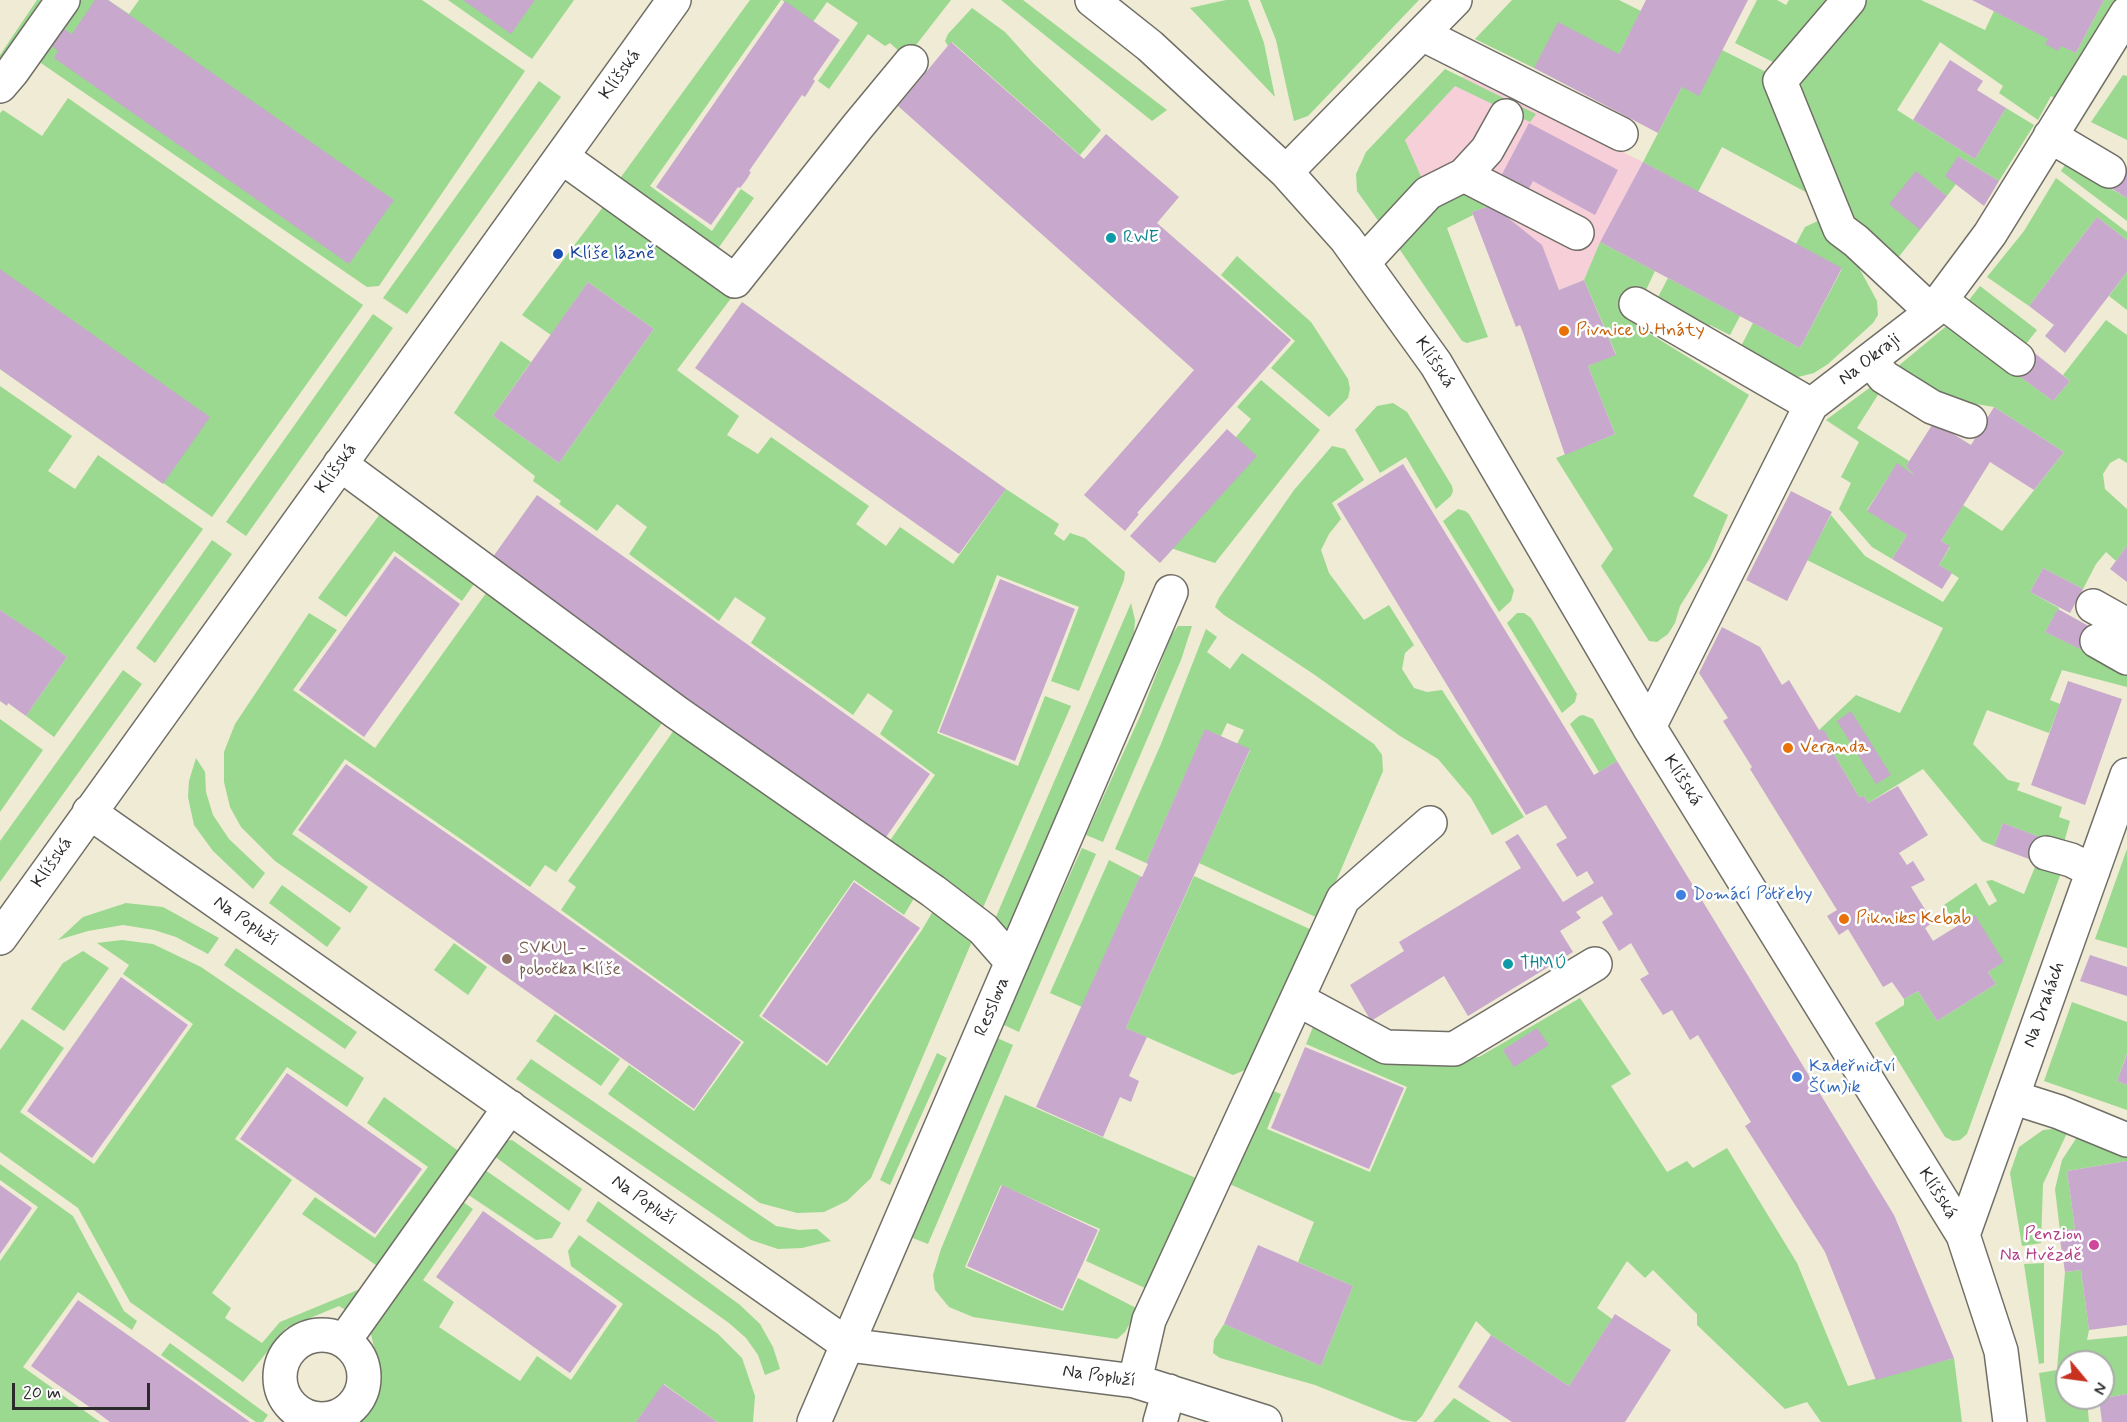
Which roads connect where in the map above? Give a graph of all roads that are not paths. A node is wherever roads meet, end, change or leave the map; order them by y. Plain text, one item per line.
1 (63, 0) edge
2 (674, 0) edge
3 (1092, 0) edge
4 (1455, 0) edge
5 (1849, 0) edge
6 (2127, 13) edge
7 (1422, 34) junction
8 (2117, 50) edge
9 (911, 62) dead end
10 (0, 86) edge
11 (1506, 116) dead end
12 (1621, 134) dead end
13 (2050, 136) junction
14 (562, 157) junction
15 (2109, 171) dead end
16 (1286, 172) junction
17 (1464, 175) junction
18 (1576, 233) dead end
19 (1363, 263) junction
20 (1636, 304) dead end
21 (1936, 306) junction
22 (2018, 359) dead end
23 (1870, 360) junction
24 (1811, 405) junction
25 (1970, 421) dead end
26 (340, 464) junction
27 (1172, 592) dead end
28 (2093, 606) dead end
29 (2127, 626) edge
30 (2097, 641) dead end
31 (2127, 658) edge
32 (1649, 728) junction
33 (2124, 790) edge
34 (89, 812) junction
35 (1430, 823) dead end
36 (2046, 853) dead end
37 (2093, 871) junction
38 (0, 938) edge
39 (1012, 962) junction
40 (1595, 964) dead end
41 (1297, 999) junction
42 (2012, 1097) junction
43 (510, 1107) junction
44 (2127, 1140) edge
45 (1963, 1235) junction
46 (344, 1341) dead end
47 (848, 1345) junction
48 (1135, 1381) junction
49 (1169, 1391) junction
50 (814, 1422) edge
51 (1160, 1422) edge
52 (1265, 1422) edge
53 (2010, 1422) edge

1 - 10 street
2 - 14 street, Klíšská
3 - 16 street, Klíšská
4 - 7 street
5 - 21 street
6 - 8 street, Na Okraji
7 - 12 street
7 - 16 street
8 - 13 street, Na Okraji
9 - 14 street
11 - 17 street
13 - 15 street
13 - 21 street, Na Okraji
14 - 26 street, Klíšská
16 - 19 street, Klíšská
17 - 18 street
17 - 19 street
19 - 32 street, Klíšská
20 - 24 street
21 - 22 street
21 - 23 street, Na Okraji
23 - 24 street, Na Okraji
23 - 25 street
24 - 32 street, Na Okraji
26 - 34 street, Klíšská
26 - 39 street
27 - 39 street, Resslova
28 - 29 street
30 - 31 street
32 - 45 street, Klíšská
33 - 37 street, Na Drahách
34 - 38 street, Klíšská
34 - 43 street, Na Popluží
35 - 41 street
36 - 37 street
37 - 42 street, Na Drahách
39 - 47 street, Resslova
40 - 41 street
41 - 48 street
42 - 44 street
42 - 45 street, Na Drahách
43 - 46 street
43 - 47 street, Na Popluží
45 - 53 street, Klíšská
47 - 48 street, Na Popluží
47 - 50 street, Resslova
48 - 49 street, Na Popluží
49 - 51 street
49 - 52 street, Na Popluží

